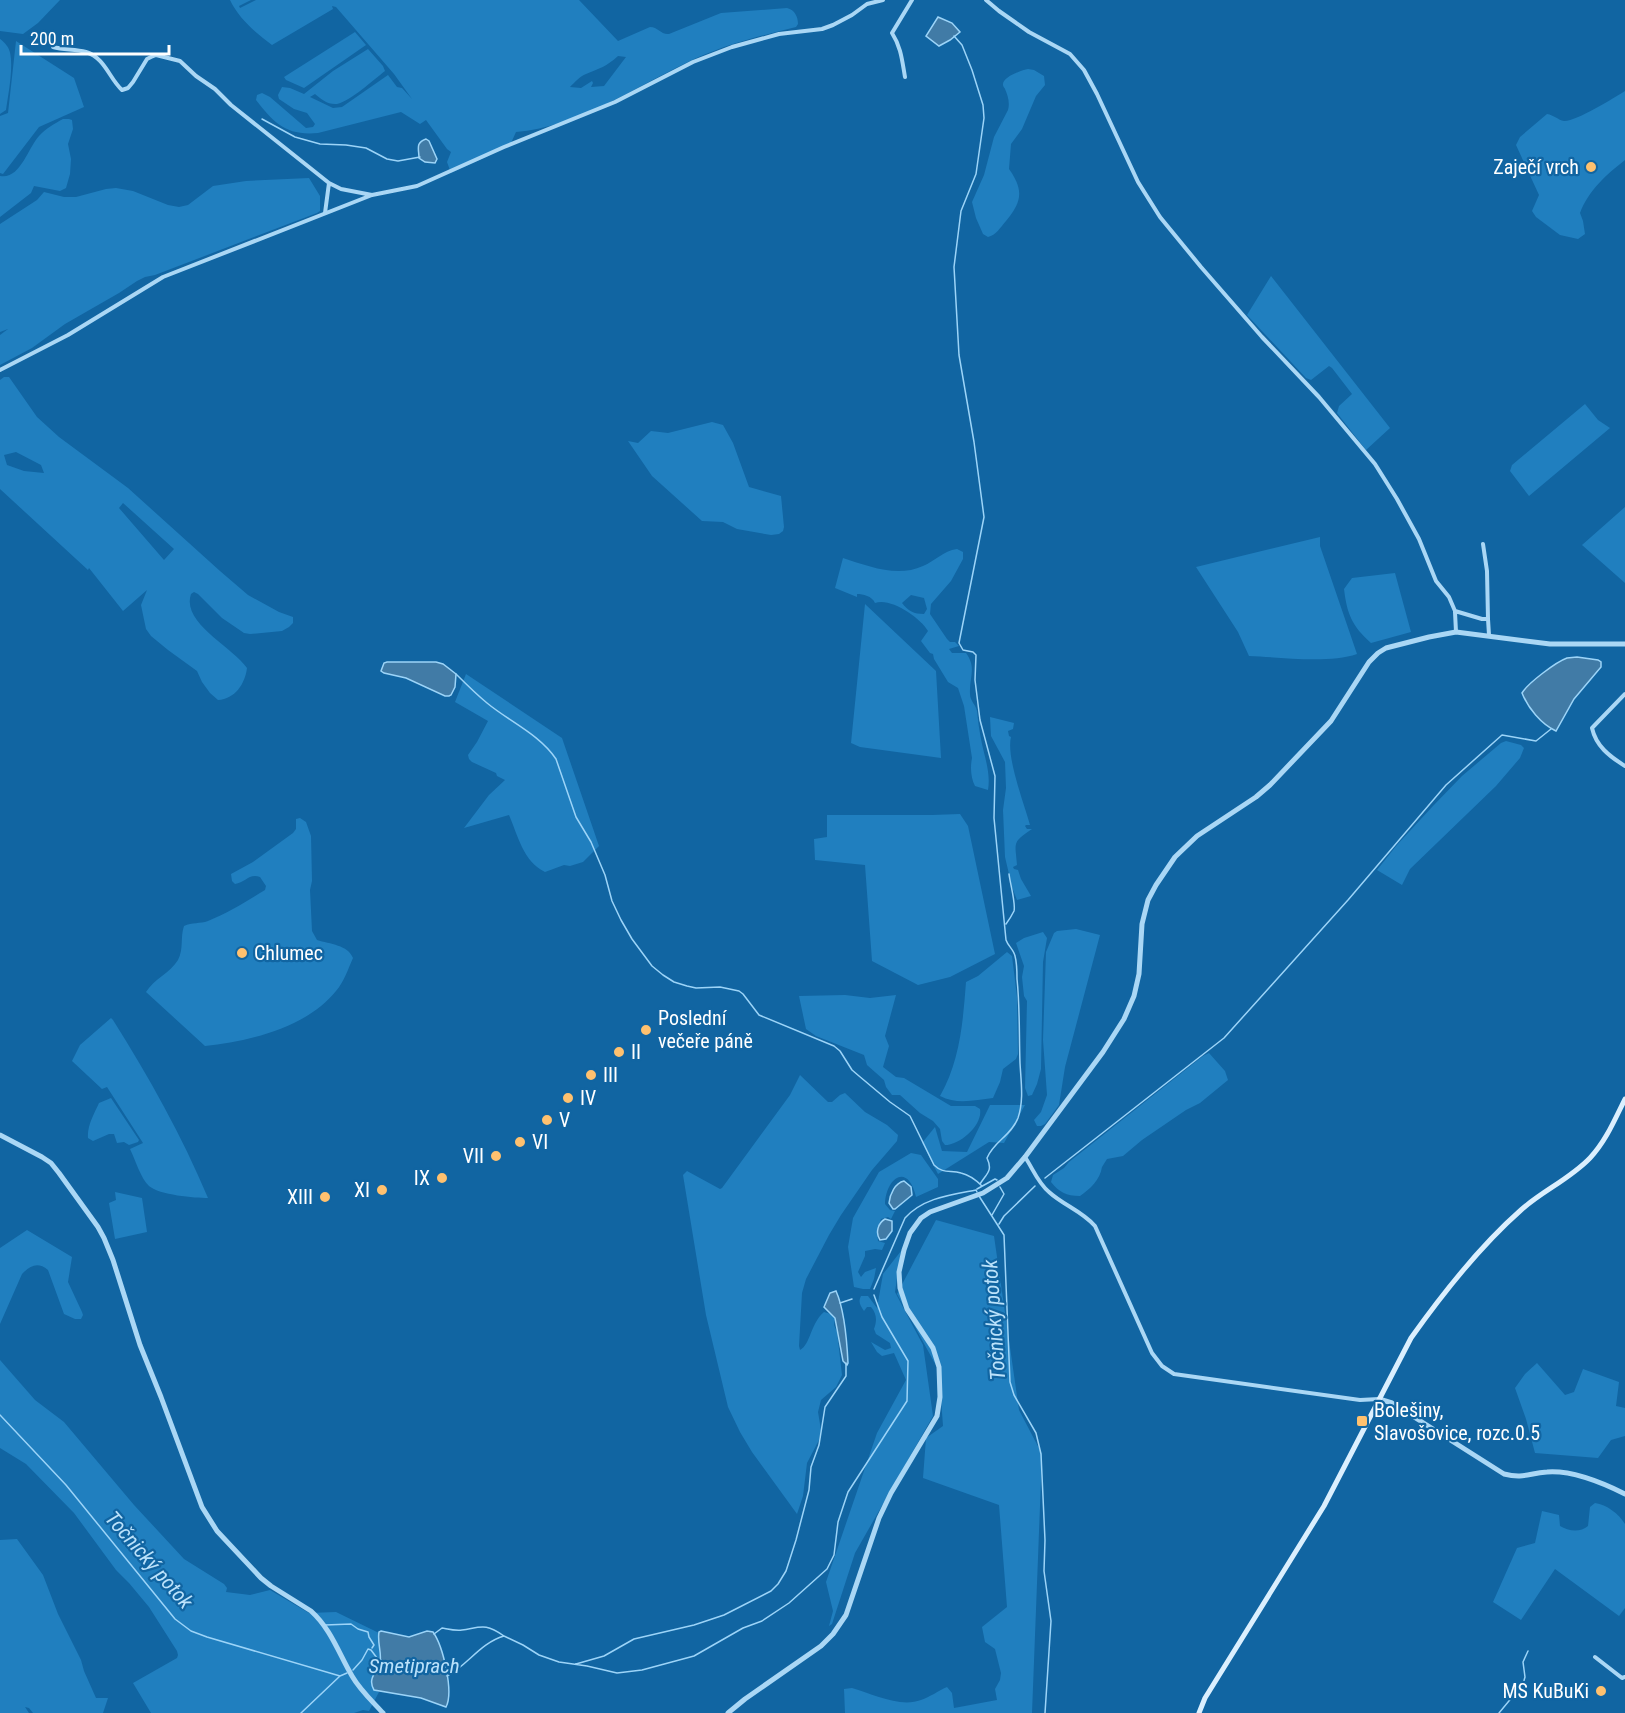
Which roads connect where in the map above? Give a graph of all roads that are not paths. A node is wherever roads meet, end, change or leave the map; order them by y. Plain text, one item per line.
1 (883, 0) edge
2 (912, 0) edge
3 (986, 0) edge
4 (53, 46) dead end
5 (905, 77) dead end
6 (329, 183) junction
7 (372, 195) junction
8 (325, 213) junction
9 (0, 370) edge
10 (1483, 544) dead end
11 (1455, 611) junction
12 (1488, 619) junction
13 (1456, 632) junction
14 (1489, 636) junction
15 (1625, 644) edge
16 (1625, 694) edge
17 (1625, 766) edge
18 (1625, 1099) edge
19 (0, 1135) edge
20 (1025, 1157) junction
21 (1379, 1399) junction
22 (1625, 1494) edge
23 (1595, 1657) dead end
24 (1625, 1677) edge
25 (383, 1713) edge
26 (728, 1713) edge
27 (1199, 1713) edge

1 - 7 street
2 - 5 street
3 - 11 street
4 - 6 street
6 - 7 street
6 - 8 street
7 - 8 street
8 - 9 street
10 - 12 street
11 - 12 street
11 - 13 street
12 - 14 street
13 - 14 street
13 - 20 street
14 - 15 street
16 - 17 street
18 - 21 main road
19 - 25 street
20 - 21 street
20 - 26 street
21 - 22 street
21 - 27 main road
23 - 24 street

